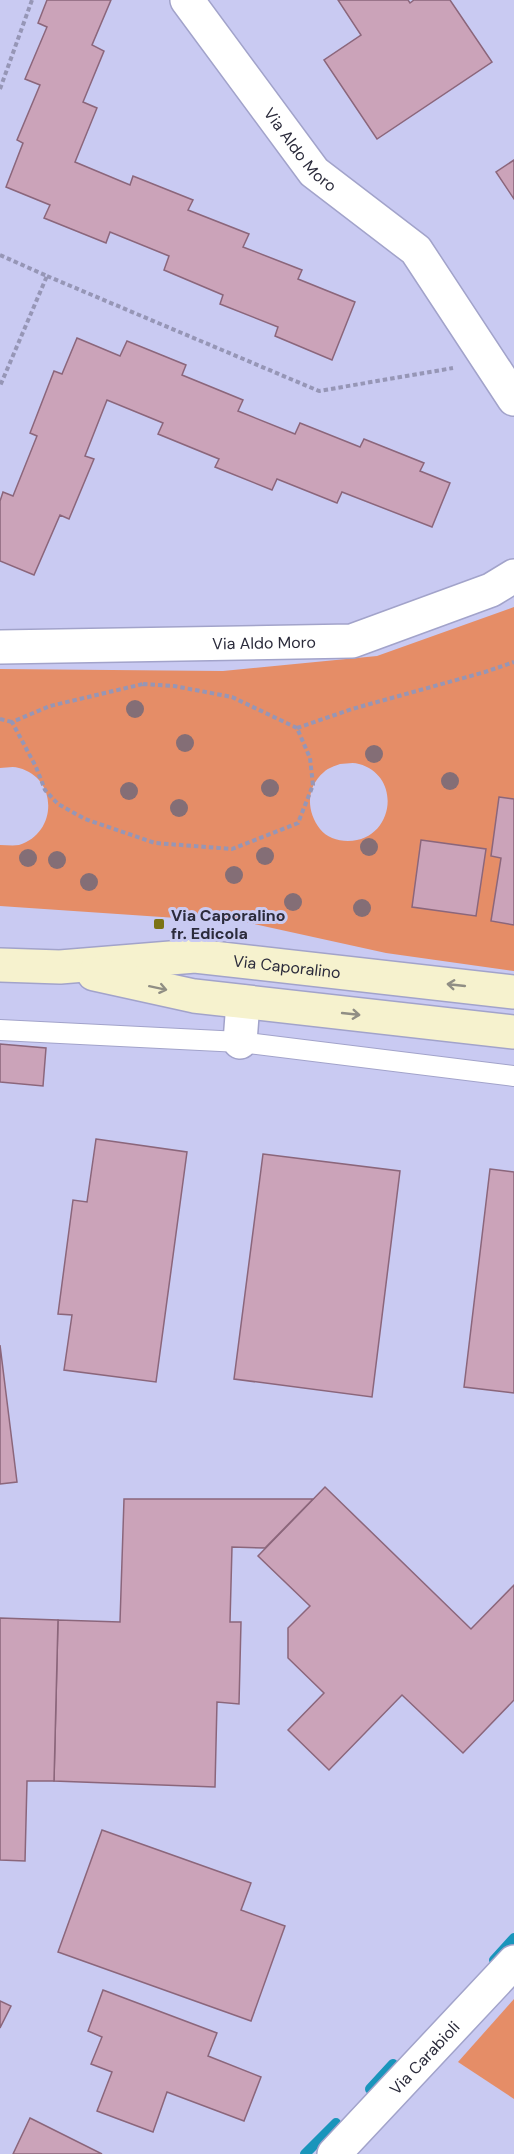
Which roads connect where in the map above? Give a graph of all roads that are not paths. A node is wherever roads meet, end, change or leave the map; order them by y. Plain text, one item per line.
1 (187, 0) edge
2 (514, 399) edge
3 (514, 576) edge
4 (0, 647) edge
5 (0, 965) edge
6 (60, 967) junction
7 (514, 992) edge
8 (243, 1002) junction
9 (0, 1030) edge
10 (514, 1032) edge
11 (240, 1042) junction
12 (514, 1076) edge
13 (514, 1962) edge
14 (334, 2154) edge

1 - 2 street, Via Aldo Moro
3 - 4 street, Via Aldo Moro
5 - 6 street, Via Caporalino
7 -> 6 street, Via Caporalino
6 -> 8 street, Via Caporalino
8 -> 10 street, Via Caporalino
8 - 11 street
9 - 11 lane
11 - 12 lane
13 - 14 street, Via Carabioli

